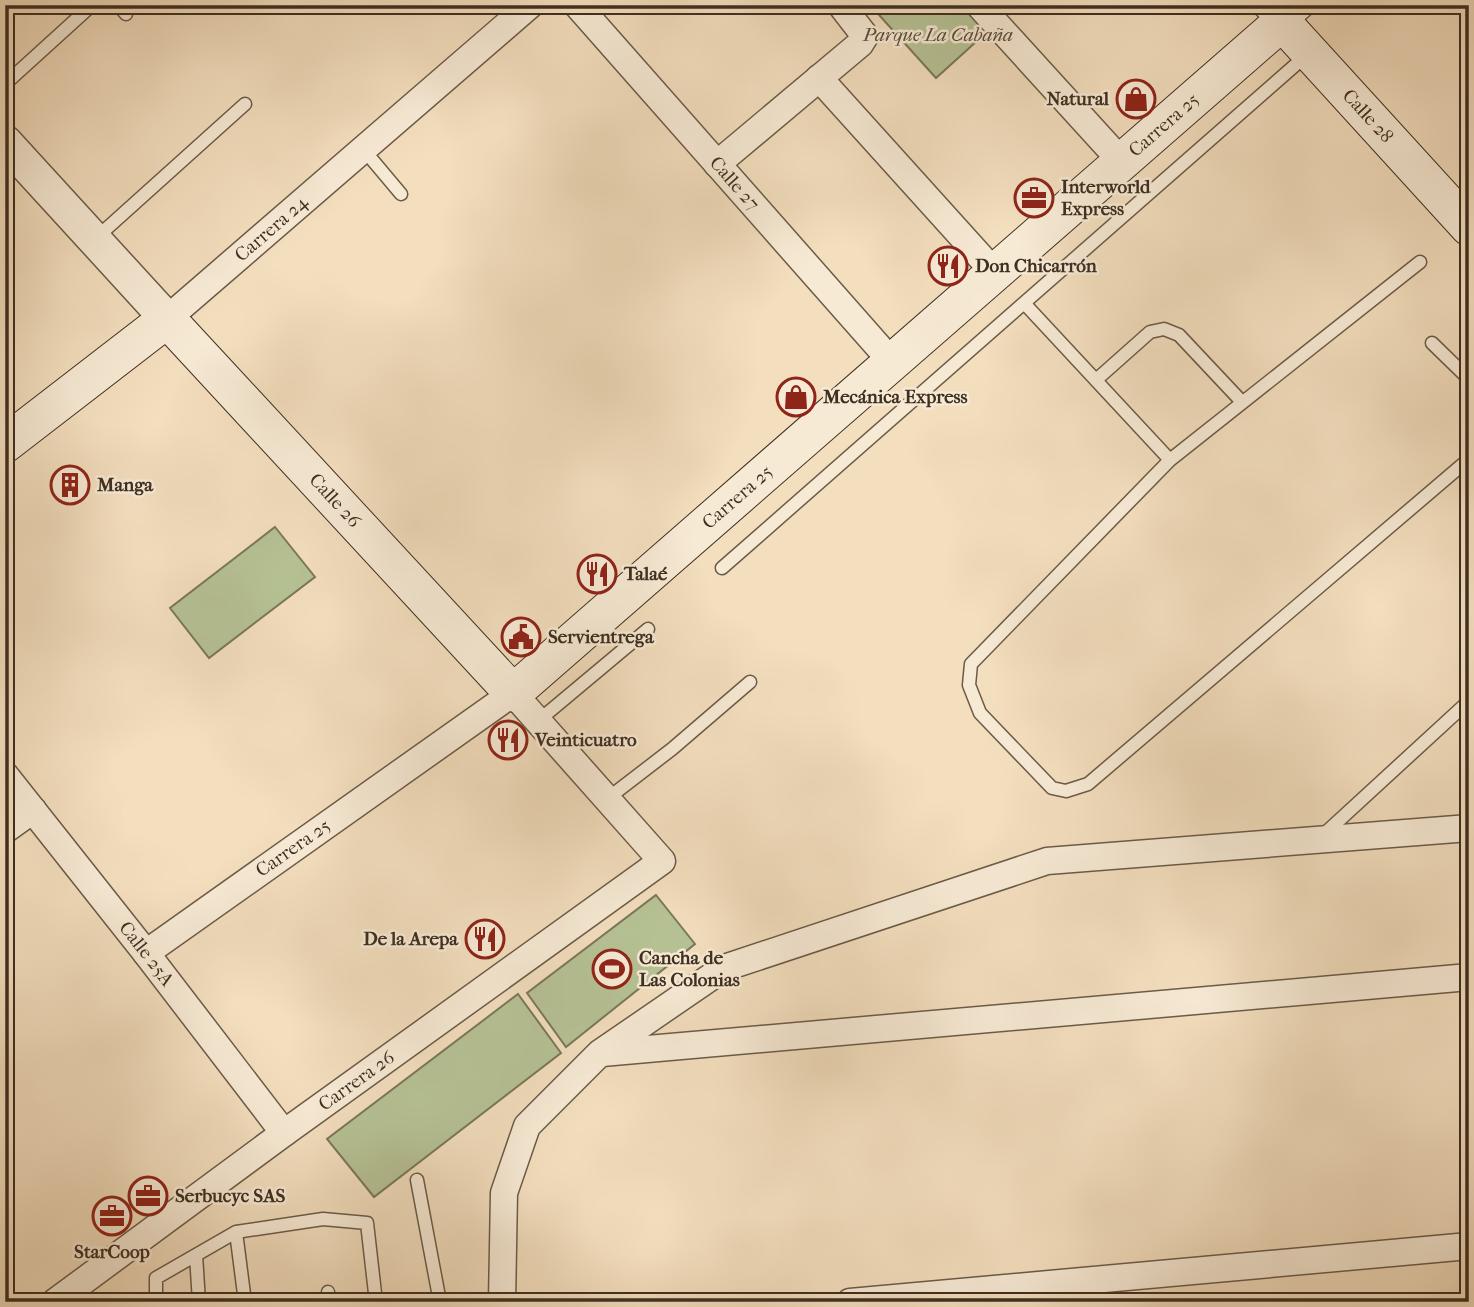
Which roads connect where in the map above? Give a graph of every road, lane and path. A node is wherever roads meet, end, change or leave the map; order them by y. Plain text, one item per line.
1 (92, 5) edge
2 (530, 5) edge
3 (577, 5) edge
4 (841, 5) edge
5 (979, 5) edge
6 (1283, 11) edge
7 (1309, 53) junction
8 (819, 78) junction
9 (5, 84) edge
10 (245, 104) dead end
11 (5, 142) edge
12 (364, 150) junction
13 (1122, 162) junction
14 (718, 164) junction
15 (401, 194) dead end
16 (1469, 226) edge
17 (95, 239) junction
18 (1420, 262) dead end
19 (995, 273) junction
20 (1024, 303) junction
21 (167, 319) junction
22 (1432, 343) dead end
23 (892, 362) junction
24 (1469, 379) edge
25 (1096, 380) junction
26 (1242, 402) junction
27 (5, 444) edge
28 (1469, 458) edge
29 (1170, 460) junction
30 (722, 568) dead end
31 (648, 629) dead end
32 (750, 682) dead end
33 (513, 693) junction
34 (1469, 701) edge
35 (538, 721) junction
36 (5, 775) edge
37 (607, 800) junction
38 (33, 810) junction
39 (1469, 828) edge
40 (5, 830) edge
41 (1319, 838) junction
42 (662, 861) joint
43 (146, 953) junction
44 (1469, 977) edge
45 (600, 1053) junction
46 (284, 1133) junction
47 (417, 1180) dead end
48 (236, 1232) junction
49 (1469, 1246) edge
50 (196, 1255) junction
51 (55, 1302) edge
52 (156, 1302) edge
53 (198, 1302) edge
54 (245, 1302) edge
55 (376, 1302) edge
56 (440, 1302) edge
57 (502, 1302) edge
58 (850, 1302) edge

1 - 9 lane
2 - 12 street, Carrera 24
3 - 14 street, Calle 27
4 - 8 street
5 - 13 street
6 - 7 main road, Calle 28
6 - 13 main road, Carrera 25
7 - 16 main road, Calle 28
7 - 20 lane
8 - 14 street
8 - 19 street
10 - 17 lane
11 - 17 street, Calle 26
12 - 15 lane
12 - 21 street, Carrera 24
13 - 19 main road, Carrera 25
14 - 23 street, Calle 27
17 - 21 street, Calle 26
18 - 26 lane
19 - 23 main road, Carrera 25
20 - 25 lane
20 - 30 lane
21 - 27 main road, Carrera 24
21 - 33 main road, Calle 26
22 - 24 lane
23 - 33 main road, Carrera 25
25 - 26 lane
25 - 29 lane
26 - 29 lane
28 - 29 lane
31 - 35 lane
32 - 37 lane
33 - 35 street, Calle 26
33 - 43 street, Carrera 25
34 - 41 lane
35 - 37 street, Calle 26
36 - 38 street, Calle 25A
37 - 42 street, Calle 26
38 - 40 street
38 - 43 street, Calle 25A
39 - 41 street
41 - 45 street
42 - 46 street, Carrera 26
43 - 46 street, Calle 25A
44 - 45 street
45 - 57 street
46 - 51 street, Carrera 26
47 - 56 lane
48 - 50 lane
48 - 54 lane
48 - 55 lane
49 - 58 street
50 - 52 lane
50 - 53 lane

